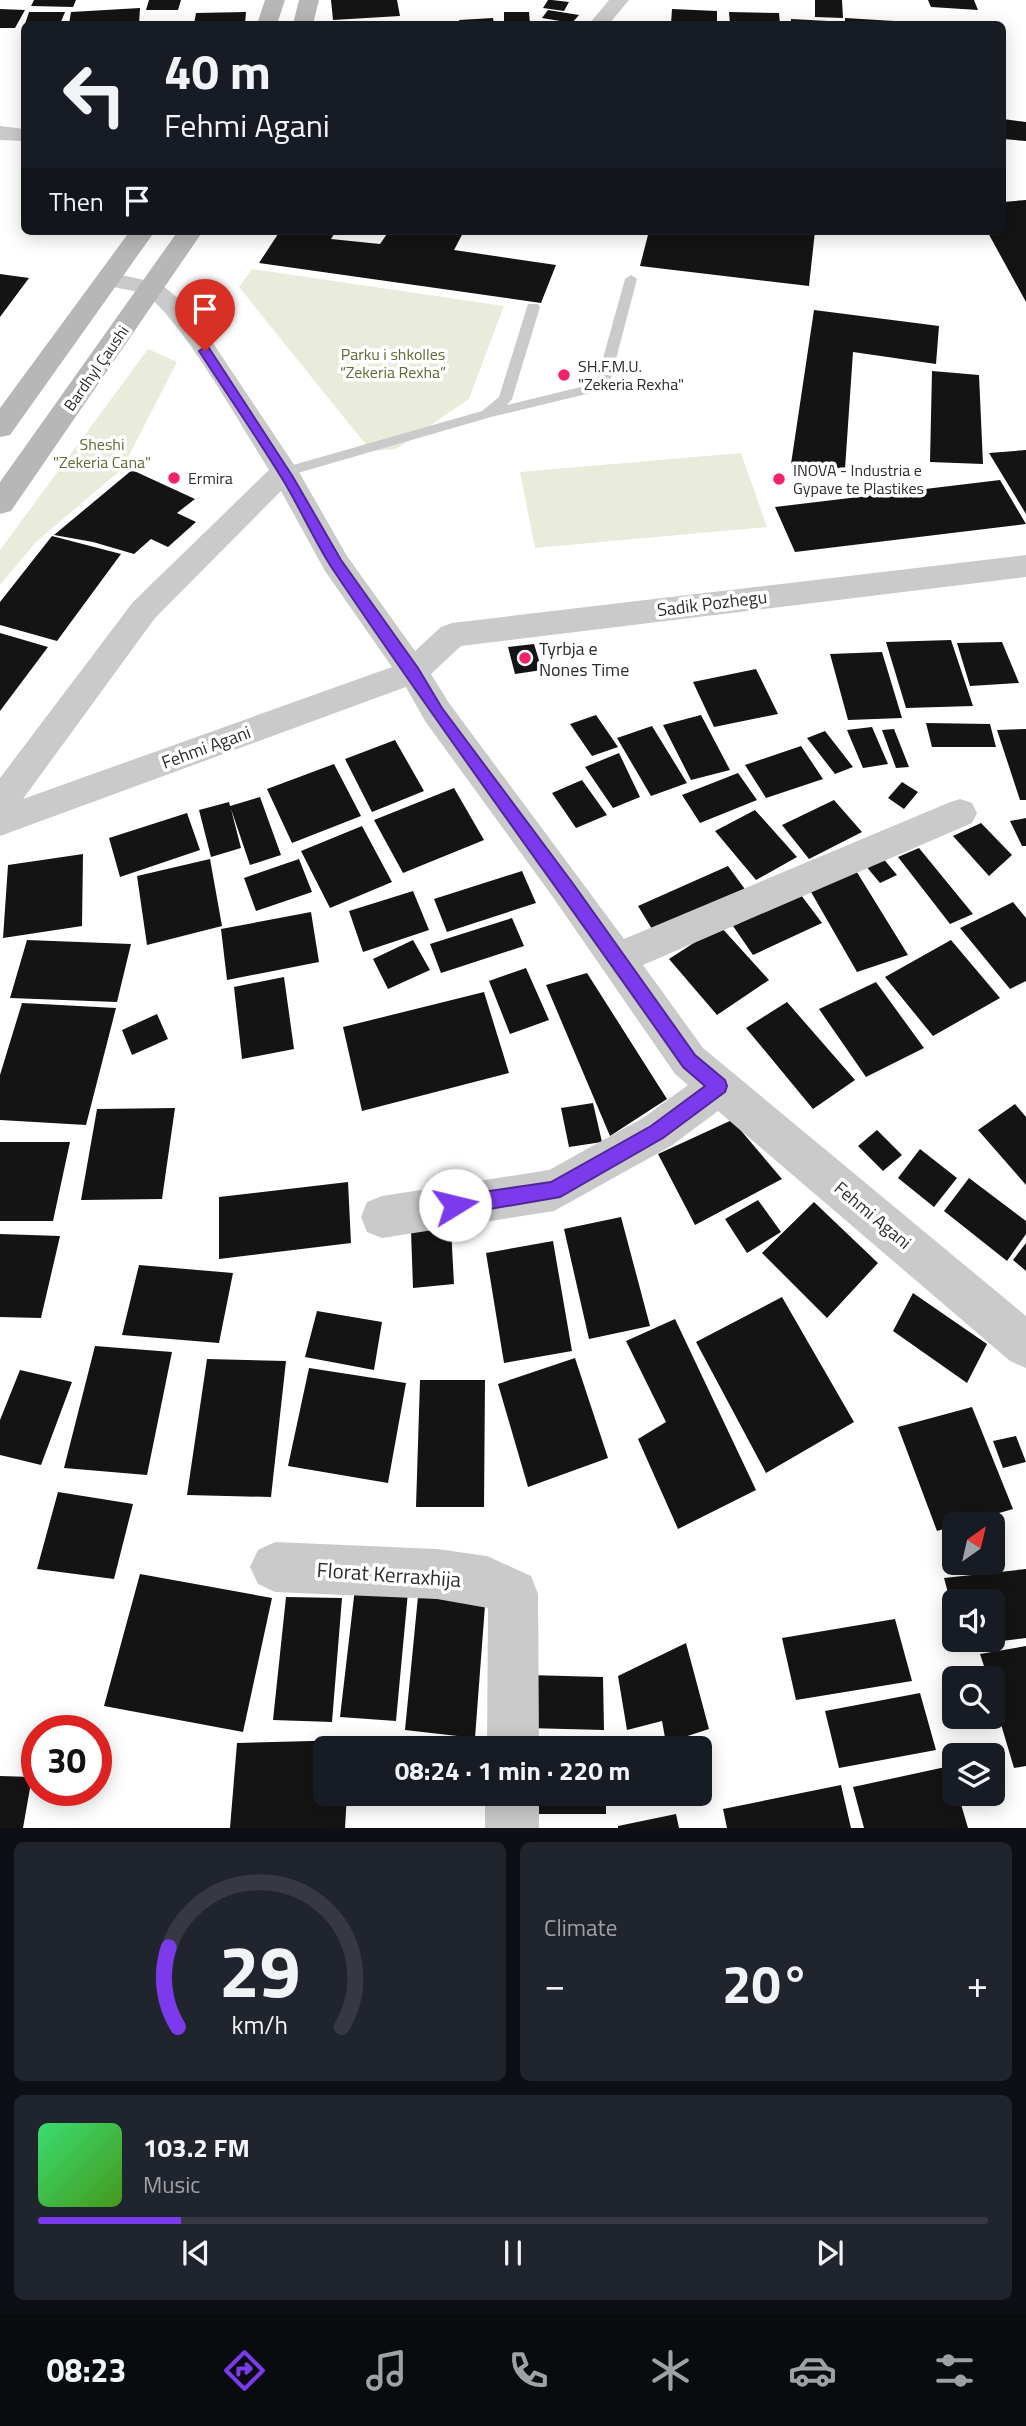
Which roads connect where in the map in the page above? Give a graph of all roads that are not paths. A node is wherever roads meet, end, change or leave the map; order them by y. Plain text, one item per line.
1 (275, 0) edge
2 (309, 0) edge
3 (619, 0) edge
4 (268, 21) edge
5 (304, 21) edge
6 (601, 21) edge
7 (0, 133) edge
8 (21, 135) edge
9 (140, 235) edge
10 (188, 235) edge
11 (109, 279) junction
12 (631, 279) dead end
13 (152, 289) junction
14 (533, 307) dead end
15 (487, 414) junction
16 (0, 428) edge
17 (284, 472) junction
18 (0, 504) edge
19 (1026, 566) edge
20 (413, 672) junction
21 (0, 804) edge
22 (960, 813) dead end
23 (0, 822) edge
24 (617, 959) junction
25 (719, 1086) junction
26 (382, 1217) dead end
27 (1026, 1345) edge
28 (275, 1567) dead end
29 (513, 1736) edge
30 (513, 1806) edge
31 (512, 1828) edge

1 - 4 main road
2 - 5 main road
3 - 6 street
7 - 8 street
9 - 11 main road
10 - 13 main road, Bardhyl Çaushi
11 - 13 street
11 - 16 main road
12 - 15 lane
13 - 17 street, Fehmi Agani
13 - 18 main road, Bardhyl Çaushi
14 - 15 lane
15 - 17 lane
17 - 20 street, Fehmi Agani
17 - 21 street
19 - 20 street, Sadik Pozhegu
20 - 23 street, Fehmi Agani
20 - 24 street, Fehmi Agani
22 - 24 street
24 - 25 street, Fehmi Agani
25 - 26 street
25 - 27 street, Fehmi Agani
28 - 29 street, Florat Kerraxhija
30 - 31 street

